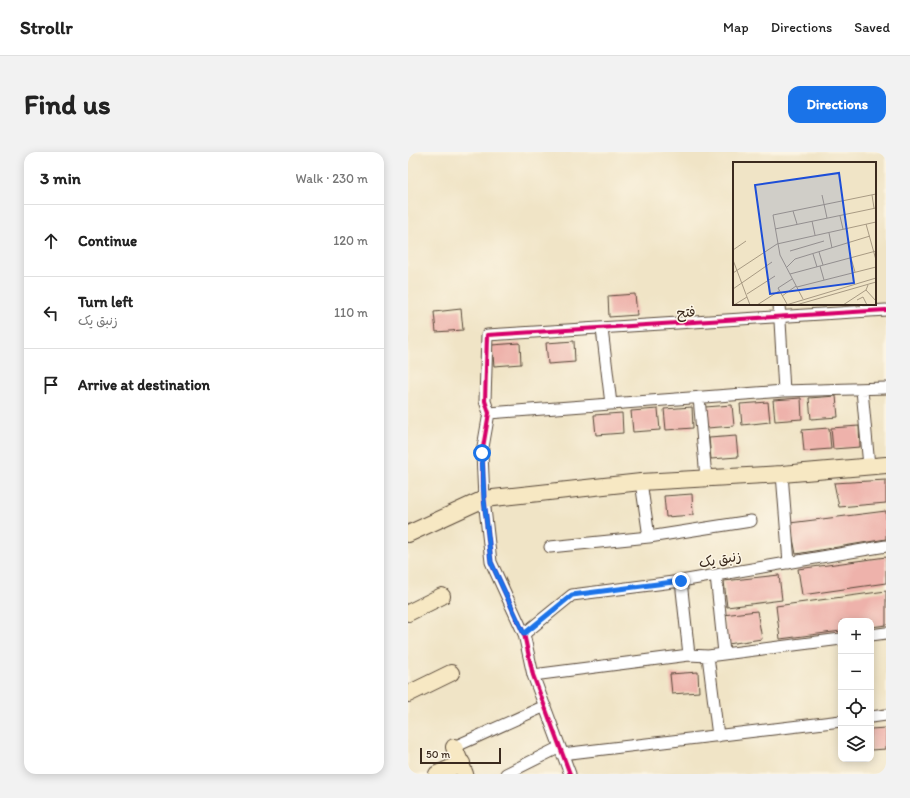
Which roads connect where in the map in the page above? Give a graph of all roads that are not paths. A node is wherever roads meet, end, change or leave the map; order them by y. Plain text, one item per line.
1 (779, 305) edge
2 (886, 310) edge
3 (780, 317) junction
4 (602, 328) junction
5 (886, 388) edge
6 (862, 390) junction
7 (784, 391) junction
8 (699, 397) junction
9 (611, 404) junction
10 (489, 413) junction
11 (886, 465) edge
12 (869, 466) junction
13 (782, 474) junction
14 (706, 478) junction
15 (641, 482) junction
16 (484, 499) junction
17 (751, 521) dead end
18 (408, 534) edge
19 (649, 537) junction
20 (886, 546) edge
21 (550, 547) dead end
22 (789, 562) junction
23 (716, 575) junction
24 (681, 581) junction
25 (442, 596) dead end
26 (408, 613) edge
27 (886, 633) edge
28 (524, 634) junction
29 (874, 635) edge
30 (838, 639) edge
31 (724, 653) junction
32 (689, 655) junction
33 (708, 656) junction
34 (451, 674) dead end
35 (533, 675) junction
36 (408, 694) edge
37 (544, 706) junction
38 (886, 715) edge
39 (874, 717) edge
40 (838, 721) edge
41 (718, 736) junction
42 (454, 747) joint
43 (561, 750) junction
44 (463, 767) edge
45 (437, 774) edge
46 (506, 774) edge
47 (570, 774) edge

1 - 3 street
2 - 3 street, فتح
3 - 4 street, فتح
3 - 7 street
4 - 9 street
4 - 10 street, فتح
5 - 6 street
6 - 7 street
6 - 12 street
7 - 8 street
8 - 9 street
8 - 14 street
9 - 10 street
10 - 16 street
11 - 12 street
12 - 13 street
13 - 14 street
13 - 22 street
14 - 15 street
15 - 16 street
15 - 19 street
16 - 18 street
16 - 28 street
17 - 19 street
19 - 21 street
20 - 22 street, زنبق یک
22 - 23 street, زنبق یک
23 - 24 street, زنبق یک
23 - 31 street
24 - 28 street, زنبق یک
24 - 32 street
25 - 26 street
27 - 29 street
28 - 35 street
30 - 31 street
31 - 33 street
32 - 33 street
32 - 35 street
33 - 41 street
34 - 36 street
35 - 37 street
37 - 42 street
37 - 43 street
38 - 39 street
40 - 41 street
41 - 43 street
42 - 44 street
43 - 46 street
43 - 47 street
44 - 45 street

